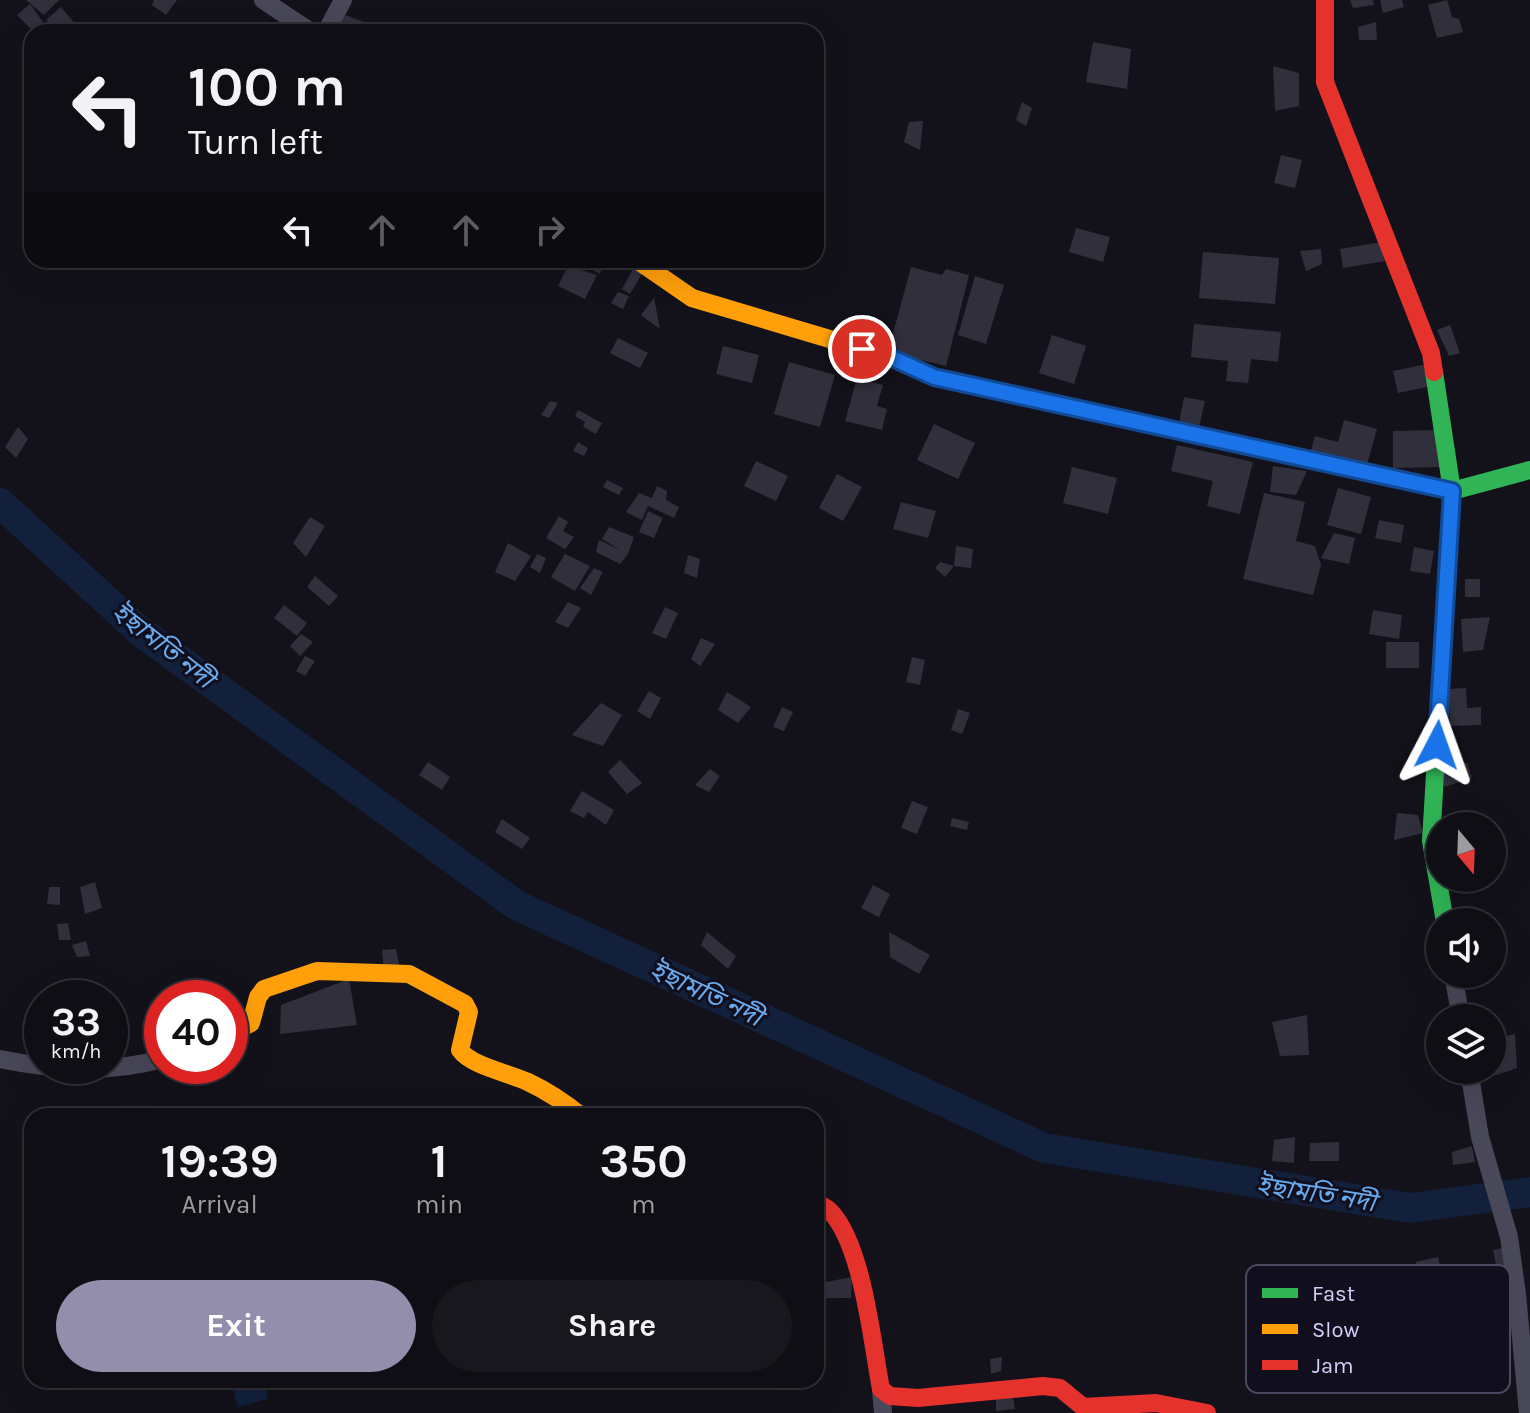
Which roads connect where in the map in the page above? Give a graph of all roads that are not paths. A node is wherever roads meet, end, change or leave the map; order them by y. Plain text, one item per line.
1 (263, 0) edge
2 (343, 0) edge
3 (1325, 0) edge
4 (299, 24) edge
5 (330, 24) edge
6 (649, 268) edge
7 (1530, 470) edge
8 (1452, 491) junction
9 (1443, 908) edge
10 (248, 1025) edge
11 (0, 1059) edge
12 (144, 1064) edge
13 (1471, 1084) edge
14 (572, 1108) edge
15 (824, 1204) edge
16 (881, 1389) junction
17 (883, 1413) edge
18 (1207, 1413) edge
19 (1528, 1413) edge

1 - 4 street
2 - 5 street
3 - 8 street
6 - 8 street
7 - 8 street
8 - 9 street
10 - 14 street
11 - 12 street
13 - 19 street
15 - 16 street
16 - 17 street
16 - 18 street

